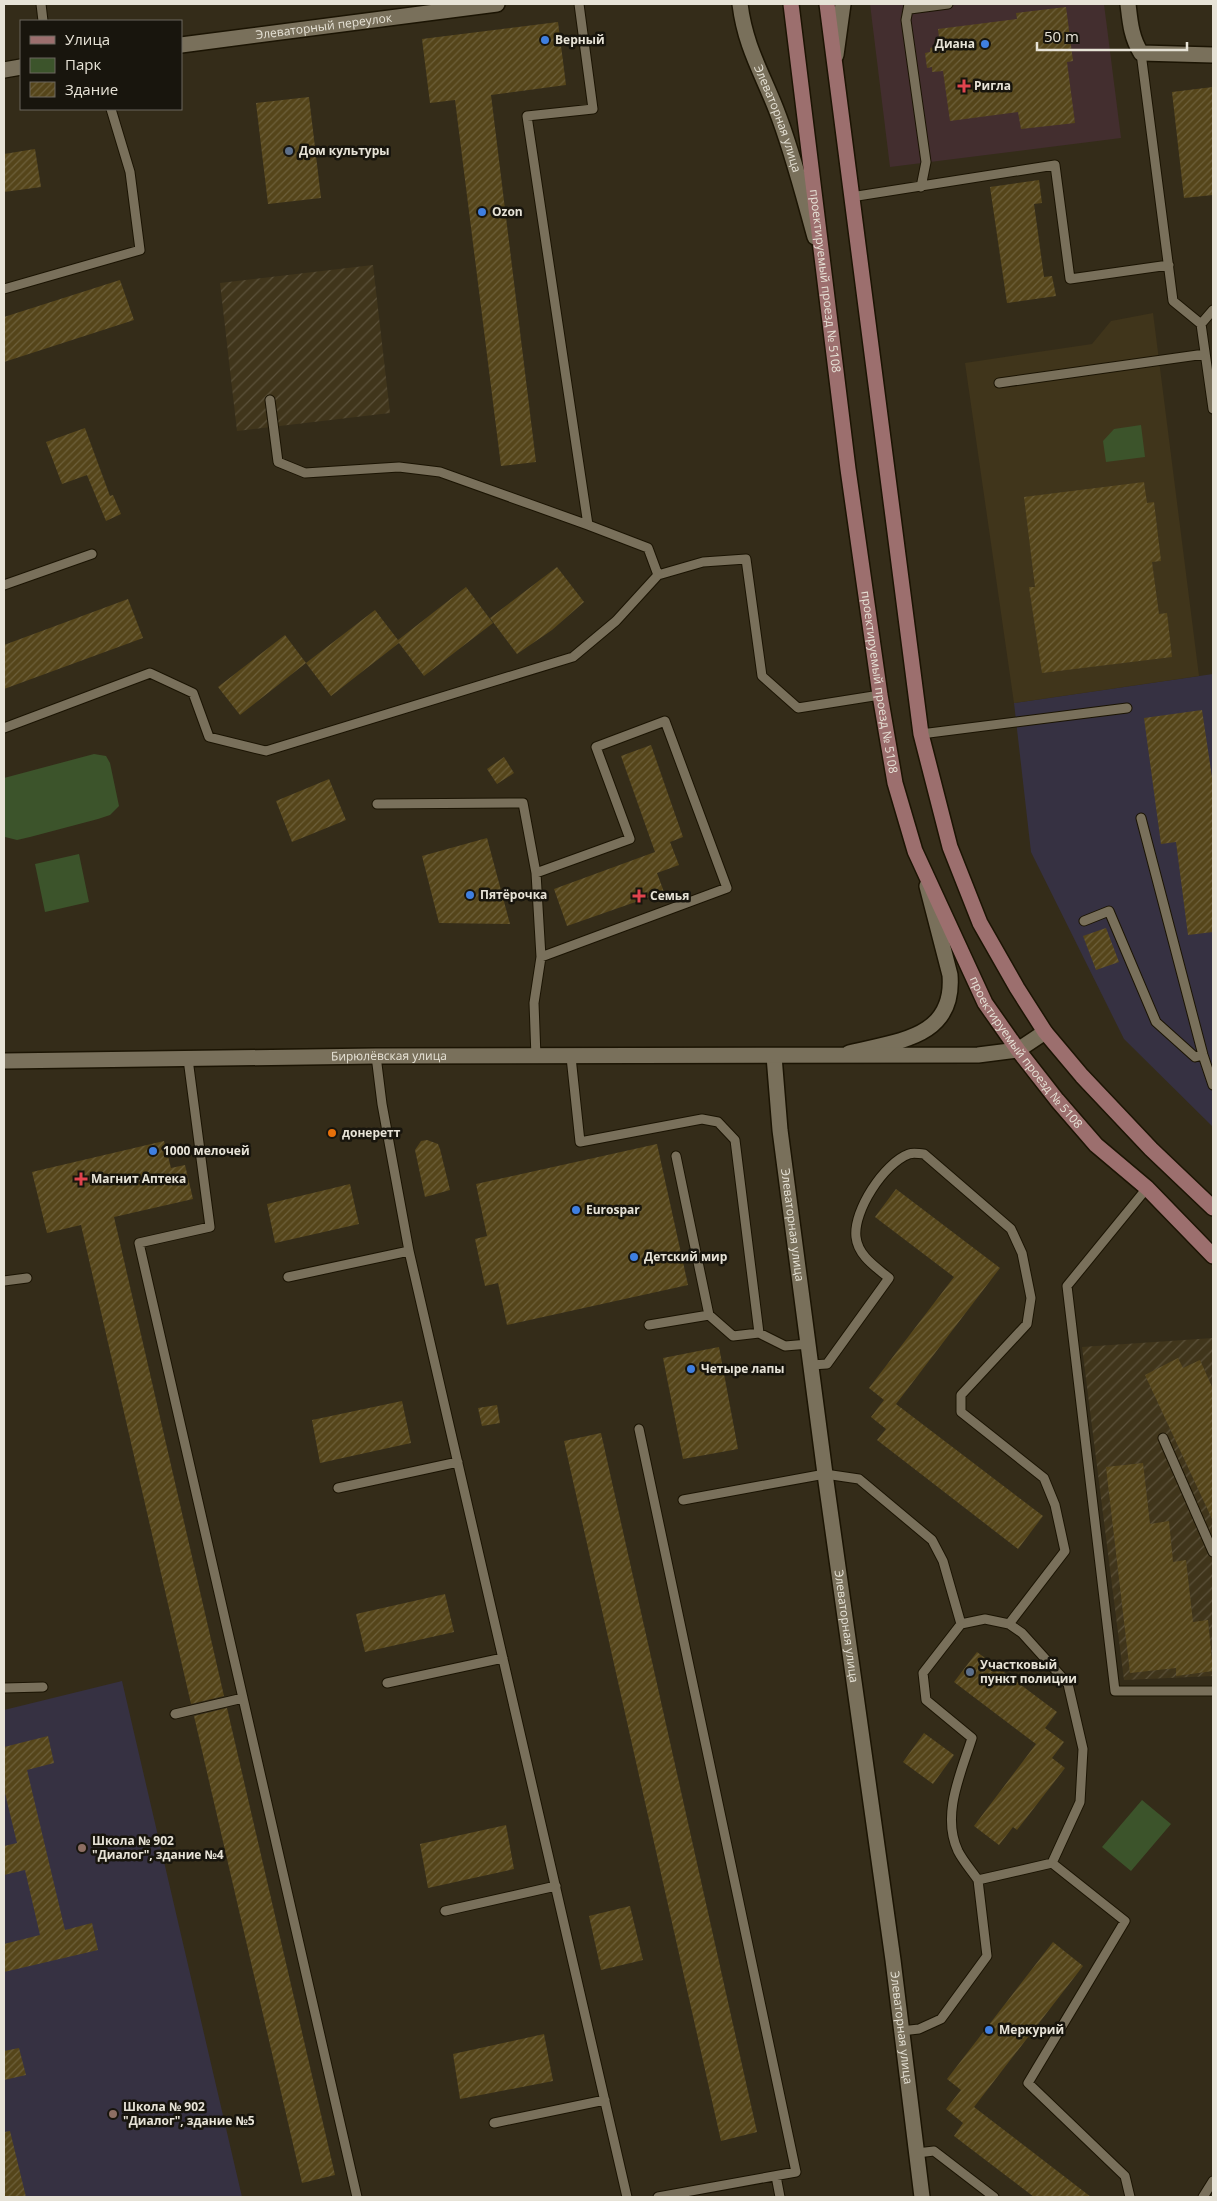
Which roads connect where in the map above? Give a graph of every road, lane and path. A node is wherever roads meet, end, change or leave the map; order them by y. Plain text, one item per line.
1 (41, 4) edge
2 (496, 4) edge
3 (579, 4) edge
4 (740, 4) edge
5 (791, 4) edge
6 (827, 4) edge
7 (843, 4) edge
8 (948, 4) edge
9 (1128, 4) edge
10 (909, 6) edge
11 (43, 20) edge
12 (182, 45) edge
13 (1141, 52) junction
14 (1213, 55) edge
15 (835, 66) junction
16 (20, 67) edge
17 (4, 70) edge
18 (111, 110) edge
19 (921, 187) junction
20 (851, 197) junction
21 (823, 263) junction
22 (1169, 265) junction
23 (4, 289) edge
24 (1213, 310) edge
25 (1201, 324) junction
26 (1205, 354) junction
27 (999, 383) dead end
28 (270, 400) dead end
29 (1213, 408) edge
30 (588, 525) junction
31 (92, 554) dead end
32 (658, 575) junction
33 (4, 585) edge
34 (880, 695) junction
35 (1127, 708) dead end
36 (4, 728) edge
37 (921, 734) junction
38 (377, 804) dead end
39 (1141, 818) dead end
40 (922, 870) junction
41 (536, 873) junction
42 (1084, 921) dead end
43 (541, 957) junction
44 (1045, 1032) junction
45 (1018, 1050) junction
46 (838, 1055) junction
47 (1203, 1055) junction
48 (376, 1056) junction
49 (774, 1056) junction
50 (536, 1057) junction
51 (571, 1057) junction
52 (188, 1059) junction
53 (4, 1061) edge
54 (1213, 1085) edge
55 (676, 1156) dead end
56 (1147, 1188) junction
57 (1213, 1208) edge
58 (409, 1251) junction
59 (1213, 1256) edge
60 (288, 1277) dead end
61 (26, 1278) dead end
62 (4, 1282) edge
63 (709, 1315) junction
64 (648, 1325) dead end
65 (759, 1333) junction
66 (809, 1344) junction
67 (811, 1365) junction
68 (639, 1430) dead end
69 (1163, 1438) dead end
70 (458, 1462) junction
71 (825, 1474) junction
72 (338, 1488) dead end
73 (683, 1500) dead end
74 (1213, 1552) edge
75 (962, 1624) junction
76 (1009, 1624) junction
77 (503, 1658) junction
78 (387, 1683) dead end
79 (43, 1687) dead end
80 (4, 1688) edge
81 (1213, 1690) edge
82 (243, 1698) junction
83 (175, 1714) dead end
84 (1052, 1863) junction
85 (978, 1880) junction
86 (556, 1886) junction
87 (445, 1911) dead end
88 (901, 2030) junction
89 (605, 2100) junction
90 (494, 2123) dead end
91 (917, 2153) junction
92 (776, 2176) junction
93 (1213, 2181) edge
94 (358, 2197) edge
95 (627, 2197) edge
96 (658, 2197) edge
97 (780, 2197) edge
98 (922, 2197) edge
99 (994, 2197) edge
100 (1130, 2197) edge
101 (1203, 2197) edge

1 - 11 lane
2 - 12 street, Элеваторный переулок
3 - 30 lane
4 - 21 street, Элеваторная улица
5 - 21 main road, проектируемый проезд № 5108
6 - 15 main road
7 - 15 street
8 - 10 lane
9 - 13 street
10 - 19 lane
13 - 14 street
13 - 22 lane
15 - 20 main road
16 - 17 street
18 - 23 lane
19 - 20 lane
19 - 22 lane
20 - 37 main road
21 - 34 main road, проектируемый проезд № 5108
22 - 25 lane
24 - 25 lane
25 - 26 lane
26 - 27 lane
26 - 29 lane
28 - 30 lane
30 - 32 lane
31 - 33 lane
32 - 34 lane
32 - 36 lane
34 - 40 main road, проектируемый проезд № 5108
35 - 37 lane
37 - 44 main road
38 - 41 lane
39 - 47 lane
40 - 45 main road, проектируемый проезд № 5108
40 - 46 street
41 - 43 lane
41 - 43 lane
42 - 47 lane
43 - 50 lane
44 - 45 street
44 - 57 main road
45 - 46 street
45 - 56 main road, проектируемый проезд № 5108
46 - 49 street, Бирюлёвская улица
47 - 54 lane
48 - 50 street, Бирюлёвская улица
48 - 52 street, Бирюлёвская улица
48 - 58 lane
49 - 51 street, Бирюлёвская улица
49 - 66 street, Элеваторная улица
50 - 51 street, Бирюлёвская улица
51 - 65 lane
52 - 53 street, Бирюлёвская улица
52 - 82 lane
55 - 63 lane
56 - 59 main road, проектируемый проезд № 5108
56 - 81 lane
58 - 60 lane
58 - 70 lane
61 - 62 lane
63 - 64 lane
63 - 65 lane
65 - 66 lane
66 - 67 street, Элеваторная улица
67 - 71 street, Элеваторная улица
67 - 76 lane
68 - 92 lane
69 - 74 lane
70 - 72 lane
70 - 77 lane
71 - 73 lane
71 - 75 lane
71 - 88 street, Элеваторная улица
75 - 76 lane
75 - 85 lane
76 - 84 lane
77 - 78 lane
77 - 86 lane
79 - 80 lane
82 - 83 lane
82 - 94 lane
84 - 85 lane
84 - 100 lane
85 - 88 lane
86 - 87 lane
86 - 89 lane
88 - 91 street, Элеваторная улица
89 - 90 lane
89 - 95 lane
91 - 98 street, Элеваторная улица
91 - 99 lane
92 - 96 lane
92 - 97 lane
93 - 101 lane

